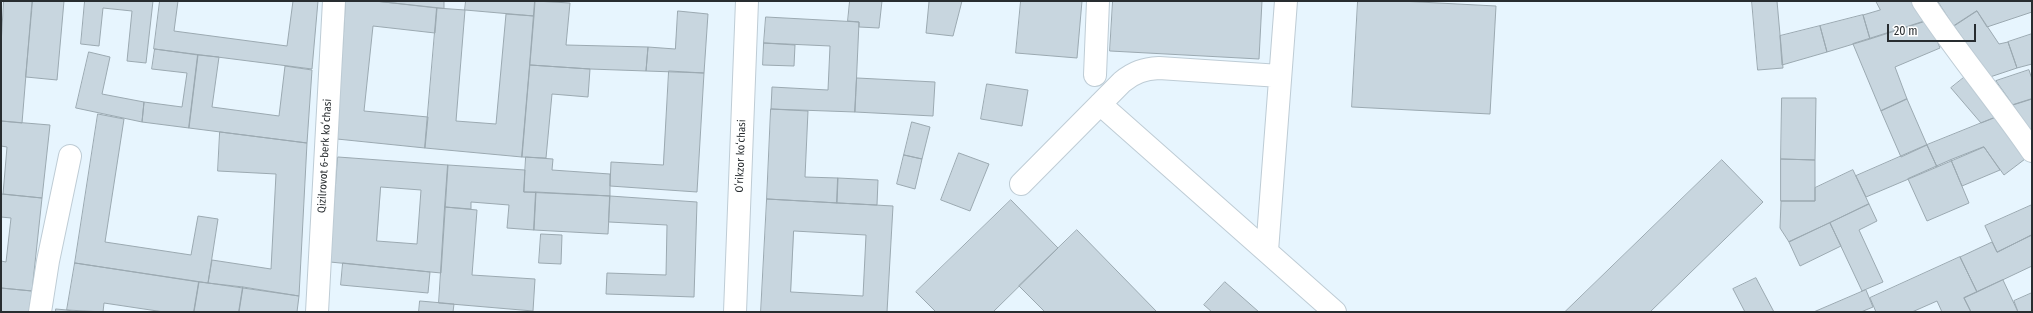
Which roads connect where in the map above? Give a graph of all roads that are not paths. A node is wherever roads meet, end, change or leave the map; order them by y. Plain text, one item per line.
1 (334, 1) edge
2 (747, 1) edge
3 (1098, 1) edge
4 (1286, 1) edge
5 (1923, 1) edge
6 (1095, 74) dead end
7 (1280, 76) junction
8 (1100, 104) junction
9 (2032, 151) edge
10 (70, 156) dead end
11 (1021, 184) dead end
12 (1267, 251) junction
13 (1328, 310) edge
14 (40, 312) edge
15 (317, 312) edge
16 (735, 312) edge

1 - 15 street, Qizilrovot 6-berk koʻchasi
2 - 16 street, Oʻrikzor koʻchasi
3 - 6 street
4 - 7 street
5 - 9 street
7 - 8 street
7 - 12 street
8 - 11 street
8 - 12 street
10 - 14 street
12 - 13 street

